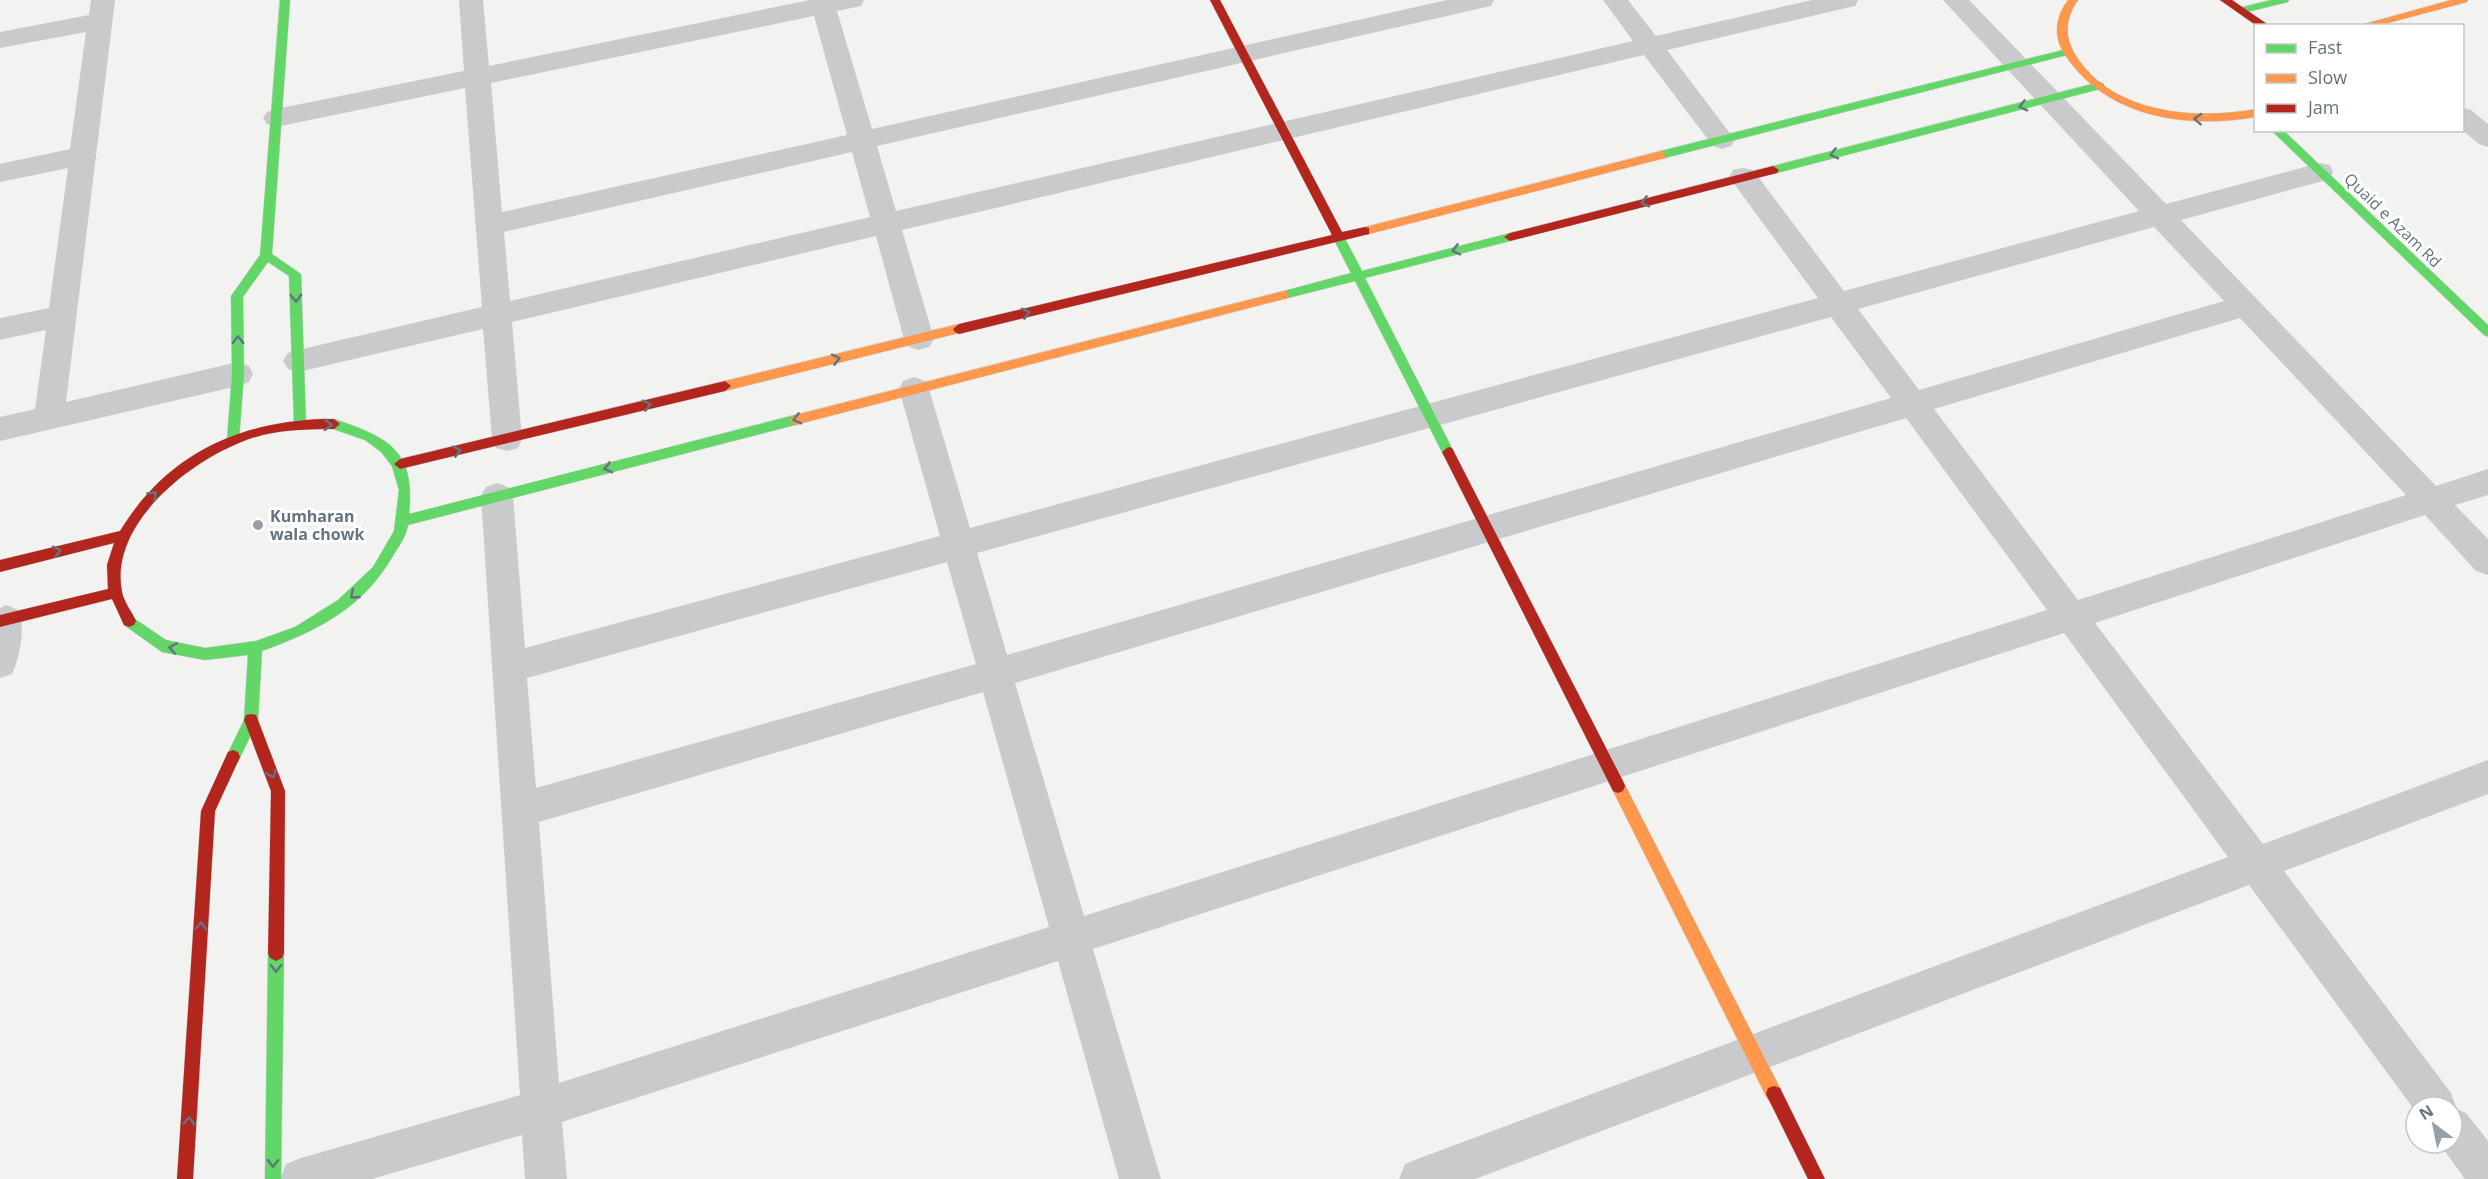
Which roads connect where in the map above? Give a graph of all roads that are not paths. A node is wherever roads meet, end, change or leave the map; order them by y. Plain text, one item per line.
1 (285, 0) edge
2 (471, 0) edge
3 (852, 0) edge
4 (1215, 0) edge
5 (1482, 0) edge
6 (1615, 0) edge
7 (1846, 0) edge
8 (1955, 0) edge
9 (2073, 0) edge
10 (2225, 0) edge
11 (2284, 0) edge
12 (2463, 0) edge
13 (823, 3) edge
14 (2243, 10) junction
15 (102, 11) edge
16 (2262, 24) edge
17 (2370, 24) edge
18 (0, 40) edge
19 (1650, 46) junction
20 (2067, 52) junction
21 (1243, 54) junction
22 (2017, 65) junction
23 (477, 76) junction
24 (2100, 86) junction
25 (2050, 99) junction
26 (2254, 113) edge
27 (276, 118) junction
28 (1283, 131) junction
29 (2278, 132) edge
30 (1722, 140) junction
31 (862, 141) junction
32 (83, 156) junction
33 (2320, 172) junction
34 (0, 173) edge
35 (1743, 177) junction
36 (2160, 216) junction
37 (886, 224) junction
38 (489, 225) junction
39 (1338, 238) junction
40 (266, 256) junction
41 (1358, 275) junction
42 (1838, 304) junction
43 (2245, 306) junction
44 (496, 314) junction
45 (62, 316) junction
46 (0, 329) edge
47 (2488, 332) edge
48 (919, 339) junction
49 (298, 361) junction
50 (238, 374) junction
51 (914, 389) junction
52 (1912, 403) junction
53 (1429, 416) junction
54 (49, 417) junction
55 (300, 424) junction
56 (0, 429) edge
57 (507, 439) junction
58 (233, 440) junction
59 (400, 465) junction
60 (2488, 482) edge
61 (497, 496) junction
62 (2431, 501) junction
63 (405, 520) junction
64 (1487, 529) junction
65 (124, 535) junction
66 (959, 545) junction
67 (2488, 561) edge
68 (0, 566) edge
69 (114, 592) junction
70 (2070, 616) junction
71 (3, 620) edge
72 (255, 647) junction
73 (0, 663) edge
74 (508, 668) junction
75 (996, 673) junction
76 (251, 720) junction
77 (1607, 765) junction
78 (2488, 777) edge
79 (519, 810) junction
80 (2254, 865) junction
81 (1071, 938) junction
82 (1754, 1053) junction
83 (2428, 1095) edge
84 (541, 1109) junction
85 (2464, 1143) edge
86 (2488, 1175) edge
87 (186, 1179) edge
88 (273, 1179) edge
89 (301, 1179) edge
90 (546, 1179) edge
91 (1140, 1179) edge
92 (1420, 1179) edge
93 (1817, 1179) edge

1 - 27 street
2 - 23 street
3 - 13 street
4 - 21 street
5 - 21 street
6 - 19 street
7 - 19 street
8 - 22 street
9 - 20 street
10 - 14 street
11 - 14 street
12 - 17 street
13 - 23 street
13 - 31 street
14 - 16 street
15 - 18 street
15 - 32 street
19 - 28 street
19 - 30 street
20 - 22 street
20 - 24 street
21 - 28 street
21 - 31 street
22 - 25 street
22 - 30 street
23 - 27 street
23 - 38 street
24 - 25 street
26 -> 24 street
25 -> 35 street
25 - 36 street
27 - 40 street
28 - 37 street
28 - 39 street
29 - 33 street, Quaid e Azam Rd
30 - 39 street
31 - 37 street
31 - 38 street
32 - 34 street
32 - 45 street
33 - 36 street
33 - 47 street, Quaid e Azam Rd
35 -> 41 street
35 - 42 street
36 - 42 street
36 - 43 street
37 - 44 street
37 - 48 street
38 - 44 street
39 - 41 street
48 -> 39 street
40 -> 49 street
50 -> 40 street
41 - 51 street
41 - 53 street
42 - 52 street
42 - 53 street
43 - 52 street
43 - 62 street
44 - 49 street
44 - 57 street
45 - 46 street
45 - 54 street
57 -> 48 street
49 - 55 street
50 - 54 street
50 - 58 street
51 -> 61 street
51 - 66 street
52 - 64 street
52 - 70 street
53 - 64 street
53 - 66 street
54 - 56 street
55 - 58 street
55 -> 59 street
59 -> 57 street
65 -> 58 street
59 - 63 street
60 - 62 street
61 - 63 street
61 - 74 street
62 - 67 street
62 - 70 street
63 -> 72 street
64 - 75 street
64 - 77 street
68 -> 65 street
65 - 69 street
66 - 74 street
66 - 75 street
69 - 71 street
72 -> 69 street
70 - 77 street
70 - 80 street
71 - 73 street
72 - 76 street
74 - 79 street
75 - 79 street
75 - 81 street
87 -> 76 street
76 -> 88 street
77 - 81 street
77 - 82 street
78 - 80 street
79 - 84 street
80 - 82 street
80 - 83 street
81 - 84 street
81 - 91 street
82 - 92 street
82 - 93 street
84 - 89 street
84 - 90 street
85 - 86 street

